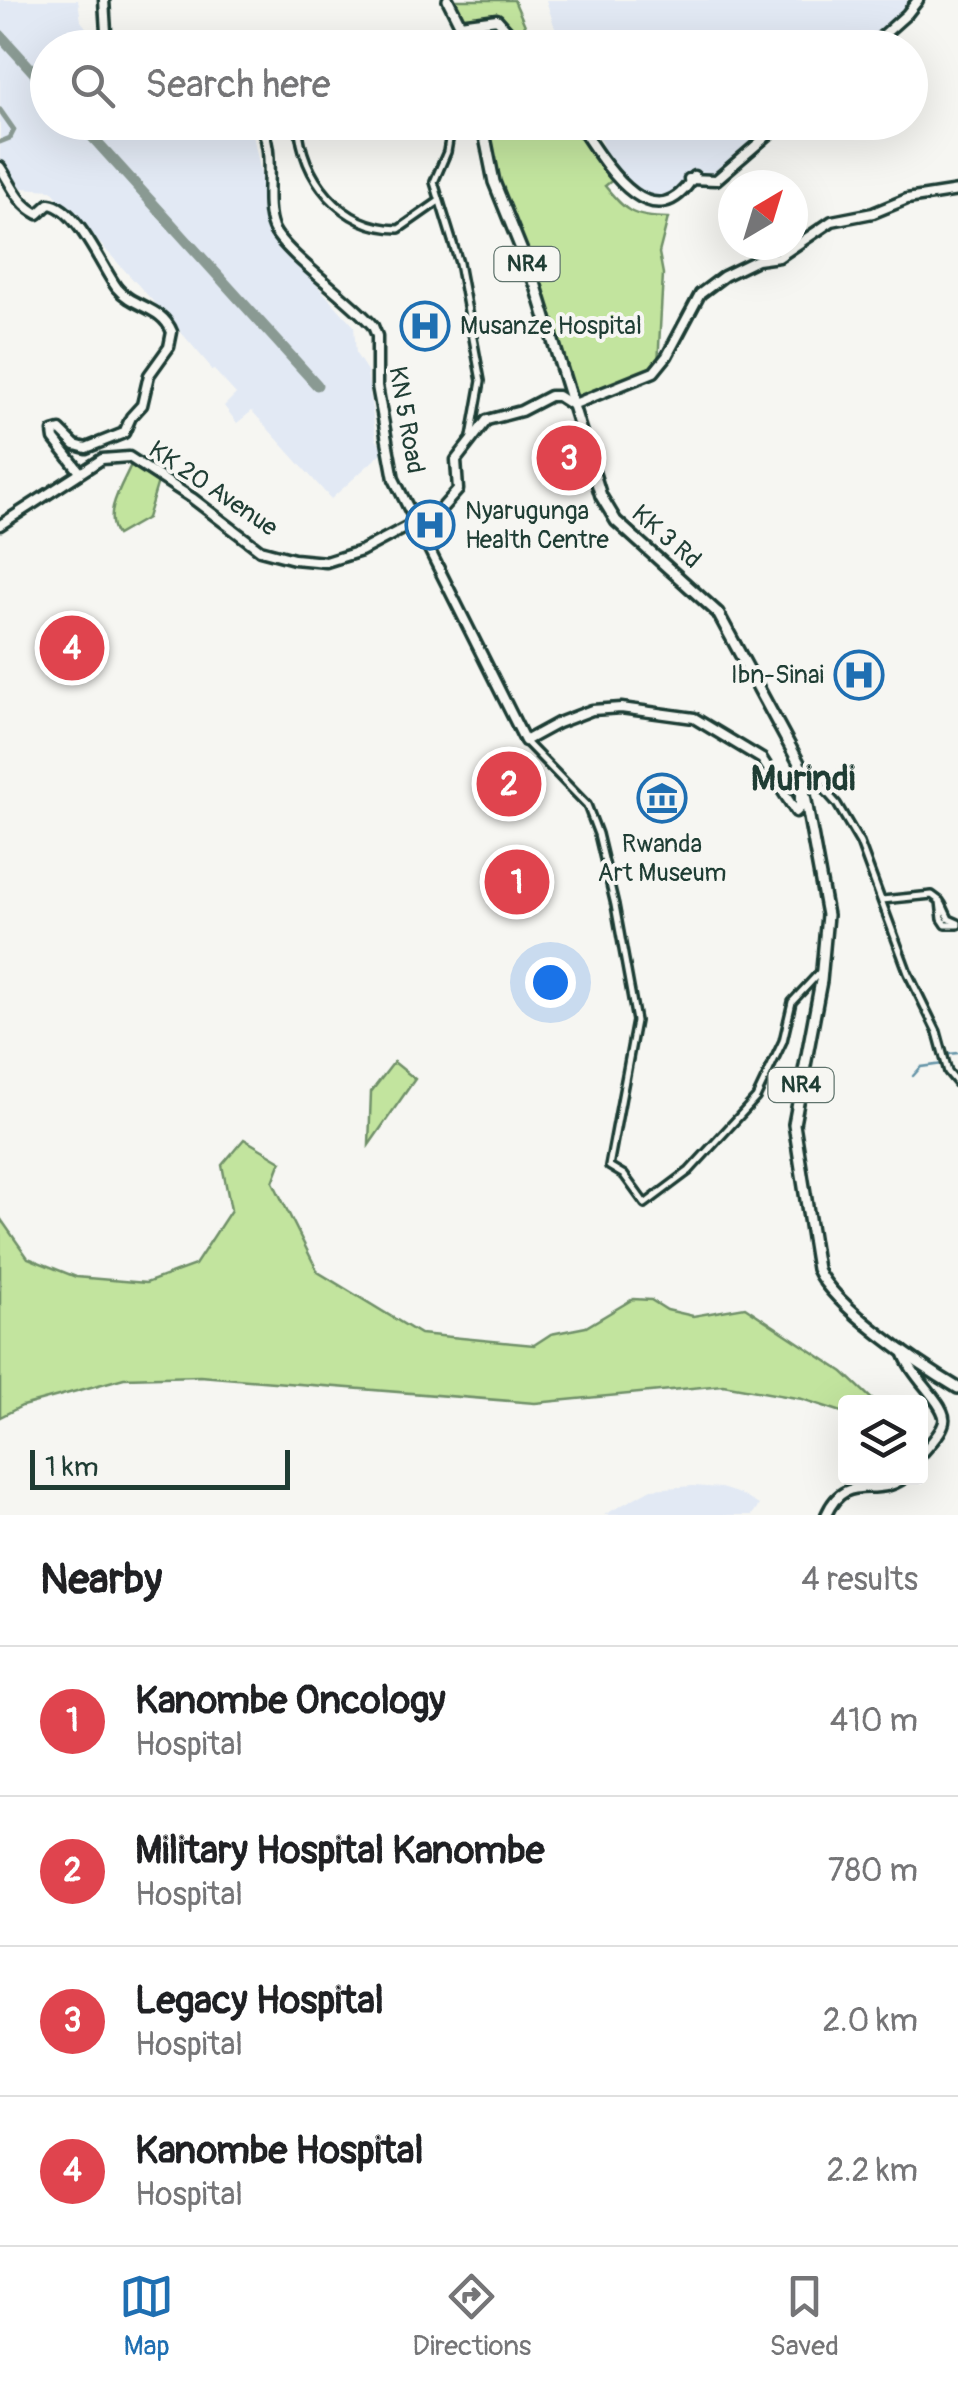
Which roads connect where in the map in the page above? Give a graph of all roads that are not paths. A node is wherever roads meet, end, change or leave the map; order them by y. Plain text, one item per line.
1 (104, 0) edge
2 (448, 0) edge
3 (918, 0) edge
4 (465, 28) edge
5 (105, 30) edge
6 (508, 30) edge
7 (890, 30) edge
8 (266, 140) edge
9 (303, 140) edge
10 (449, 140) edge
11 (486, 140) edge
12 (589, 140) edge
13 (763, 140) edge
14 (0, 167) edge
15 (958, 191) edge
16 (439, 201) junction
17 (572, 405) junction
18 (471, 437) junction
19 (80, 472) junction
20 (415, 524) junction
21 (0, 525) edge
22 (525, 741) junction
23 (799, 763) junction
24 (802, 776) junction
25 (882, 900) junction
26 (958, 924) edge
27 (819, 976) junction
28 (958, 1084) edge
29 (904, 1351) junction
30 (958, 1388) edge
31 (928, 1445) edge
32 (886, 1485) edge
33 (826, 1515) edge

1 - 5 main road
2 - 4 highway
3 - 7 main road
4 - 6 main road
8 - 20 main road, KN 5 Road
9 - 16 street
10 - 16 street
11 - 17 highway, KK 3 Rd / NR4
12 - 13 main road
14 - 19 main road
15 - 17 main road
16 - 18 street
17 - 18 main road
17 - 23 highway, KK 3 Rd / NR4
18 - 20 main road
19 - 20 main road, KK 20 Avenue
19 - 21 main road, KK 20 Avenue
20 - 22 main road, KN 5 Road
22 - 24 main road
22 - 27 street
23 - 24 highway, KK 3 Rd / NR4
23 - 25 street
24 - 27 highway, KK 3 Rd / NR4
25 - 26 street
25 - 28 street
27 - 29 highway, NR4
29 - 30 highway, NR4
29 - 31 main road
32 - 33 main road

